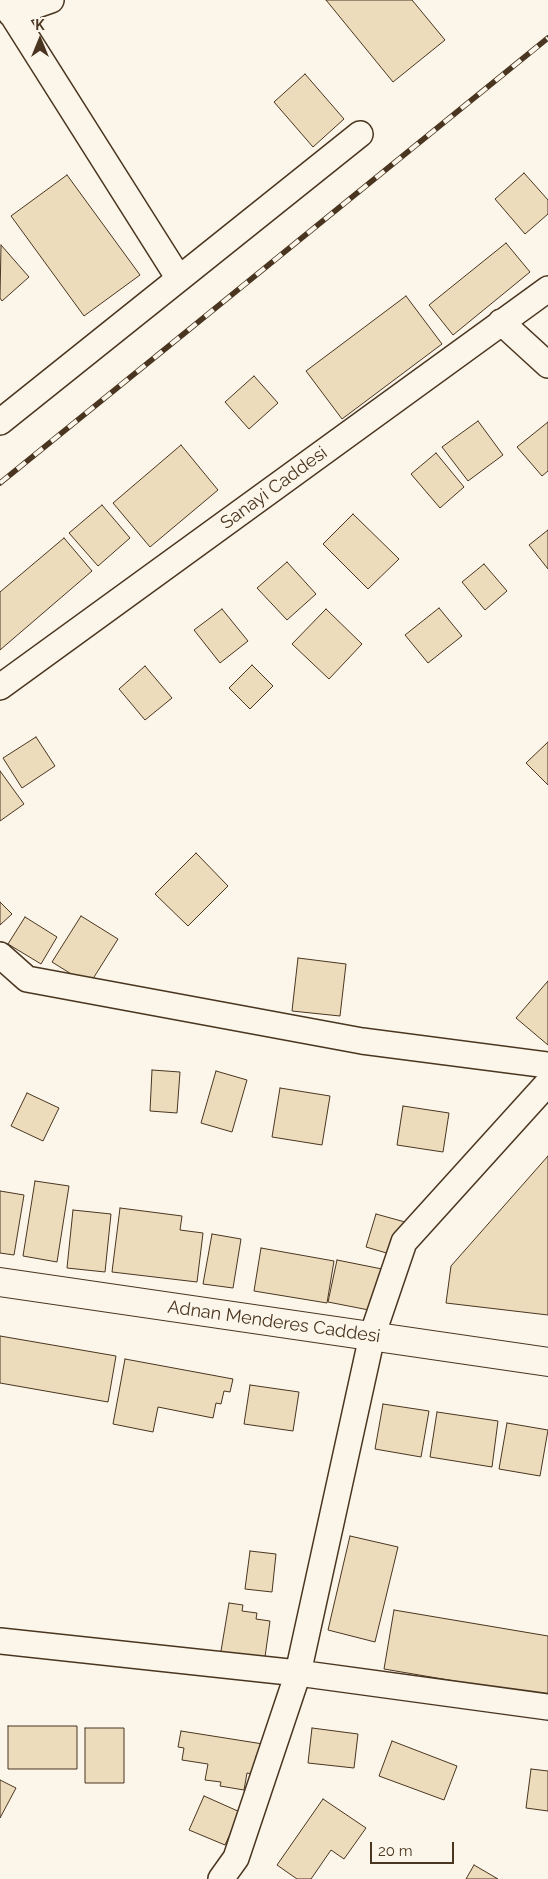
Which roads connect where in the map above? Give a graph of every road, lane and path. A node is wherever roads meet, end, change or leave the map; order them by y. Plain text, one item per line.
1 (51, 0) edge
2 (7, 7) edge
3 (360, 134) dead end
4 (178, 278) junction
5 (548, 289) edge
6 (501, 322) junction
7 (548, 365) edge
8 (0, 422) edge
9 (0, 688) edge
10 (0, 955) edge
11 (548, 1065) edge
12 (548, 1083) edge
13 (0, 1282) edge
14 (372, 1336) junction
15 (548, 1362) edge
16 (0, 1641) edge
17 (298, 1673) junction
18 (548, 1708) edge
19 (221, 1879) edge

1 - 2 street
2 - 4 street
3 - 4 street
4 - 8 street
5 - 6 street, Sanayi Caddesi
6 - 7 street
6 - 9 street, Sanayi Caddesi
10 - 11 street
12 - 14 street
13 - 14 street, Adnan Menderes Caddesi
14 - 15 street, Adnan Menderes Caddesi
14 - 17 street
16 - 17 street
17 - 18 street
17 - 19 street

